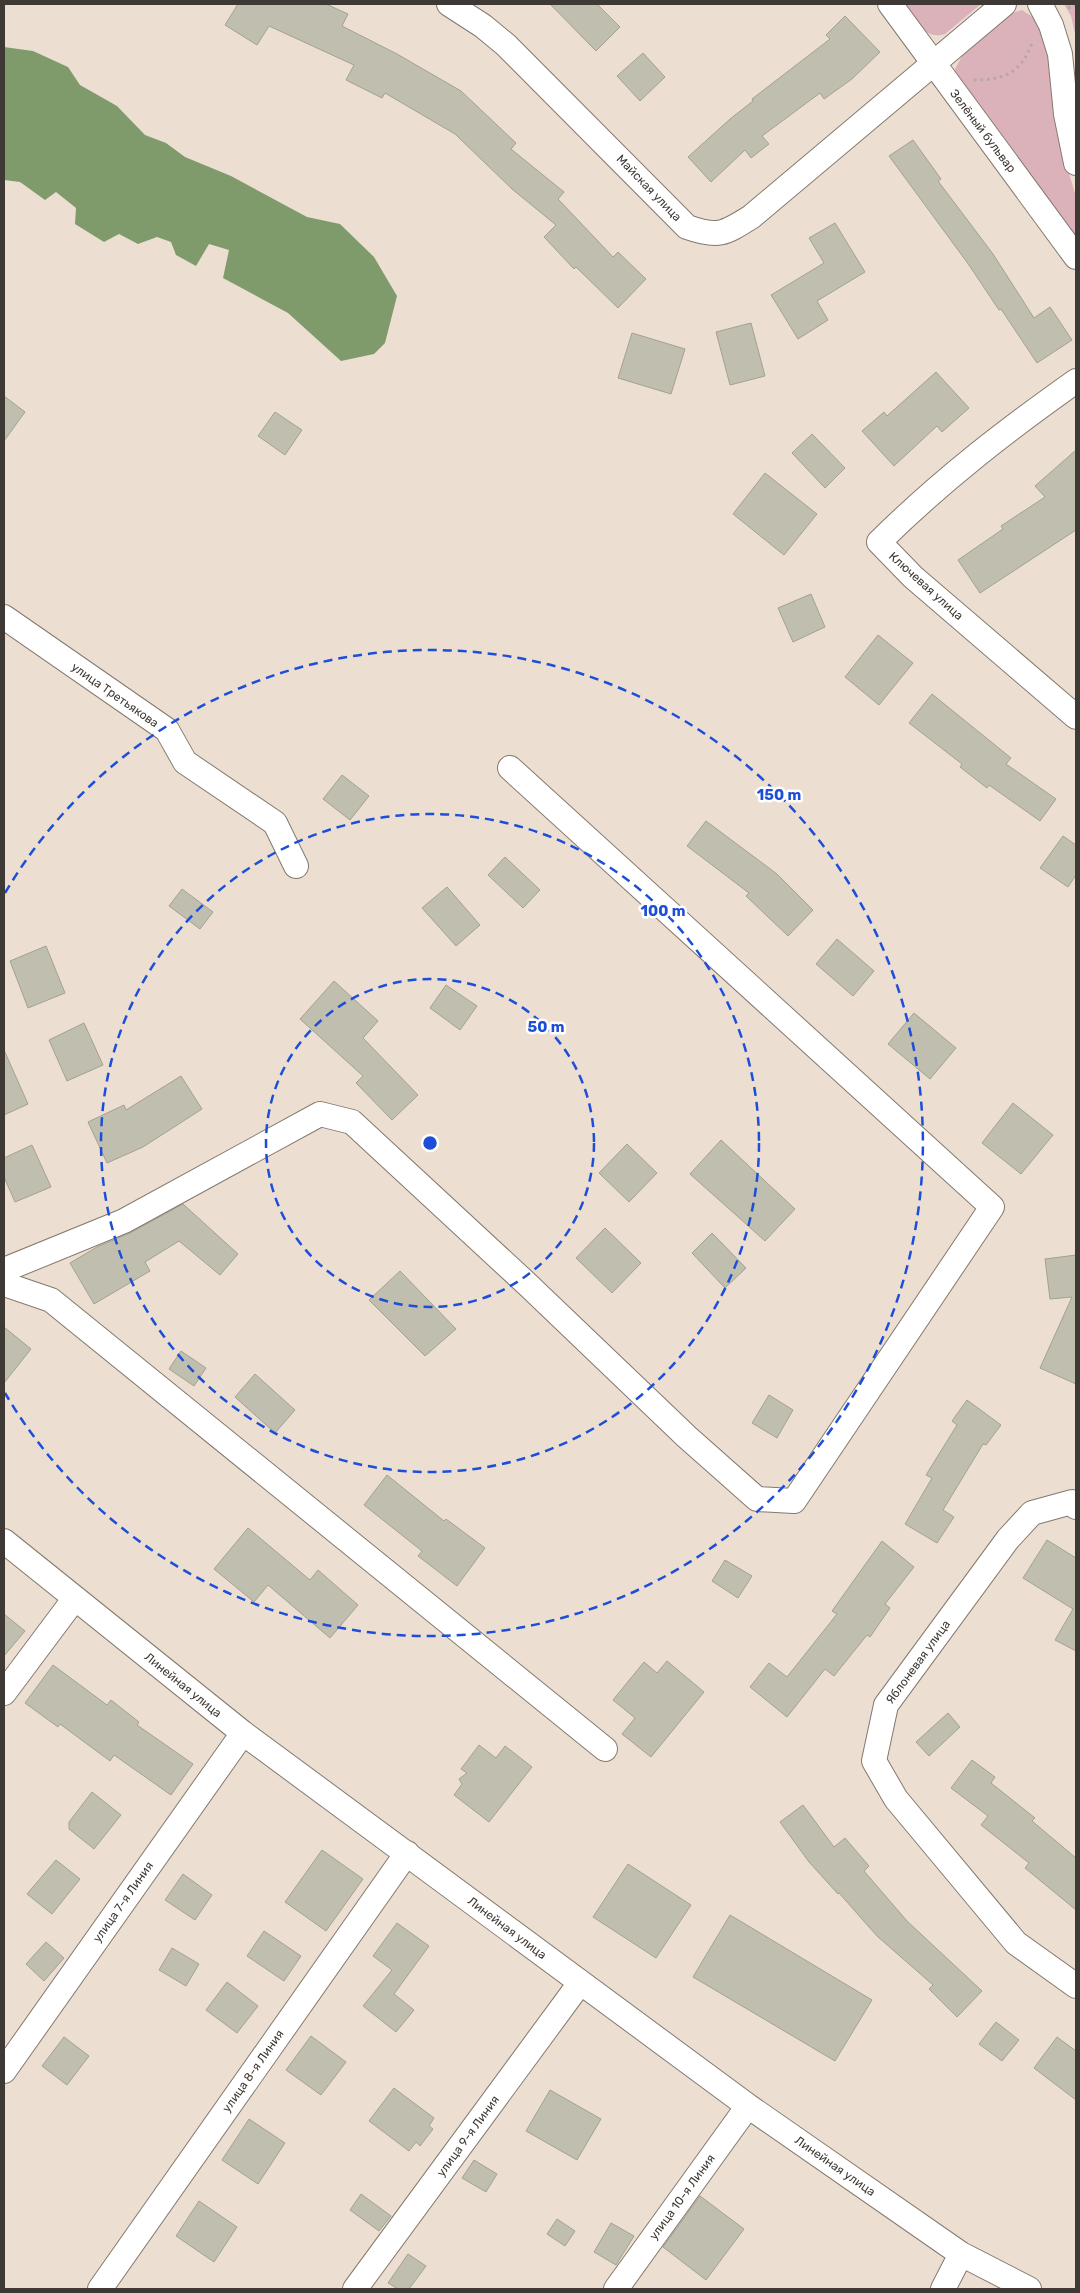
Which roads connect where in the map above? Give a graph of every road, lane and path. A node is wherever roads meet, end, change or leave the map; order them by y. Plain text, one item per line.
1 (449, 4) edge
2 (890, 4) edge
3 (1004, 4) edge
4 (1040, 4) edge
5 (1032, 34) dead end
6 (937, 59) junction
7 (1076, 163) edge
8 (1076, 257) edge
9 (1076, 382) edge
10 (4, 617) edge
11 (1076, 717) edge
12 (510, 768) dead end
13 (296, 866) dead end
14 (4, 1270) edge
15 (4, 1284) edge
16 (1076, 1507) edge
17 (4, 1541) edge
18 (75, 1598) junction
19 (4, 1692) edge
20 (243, 1733) junction
21 (606, 1749) dead end
22 (407, 1853) junction
23 (580, 1983) junction
24 (1076, 1986) edge
25 (4, 2071) edge
26 (748, 2106) junction
27 (962, 2254) junction
28 (100, 2289) edge
29 (356, 2289) edge
30 (616, 2289) edge
31 (943, 2289) edge
32 (1029, 2289) edge

1 - 6 street, Майская улица
2 - 6 street, Зелёный бульвар
3 - 6 street, Майская улица
4 - 7 street
5 - 6 path
6 - 8 street, Зелёный бульвар
9 - 11 street, Ключевая улица
10 - 13 street, улица Третьякова
12 - 14 street
15 - 21 street
16 - 24 street, Яблоневая улица
17 - 18 street, Линейная улица
18 - 19 street
18 - 20 street, Линейная улица
20 - 22 street, Линейная улица
20 - 25 street, улица 7-я Линия
22 - 23 street, Линейная улица
22 - 28 street, улица 8-я Линия
23 - 26 street, Линейная улица
23 - 29 street, улица 9-я Линия
26 - 27 street, Линейная улица
26 - 30 street, улица 10-я Линия
27 - 31 street
27 - 32 street, Линейная улица

